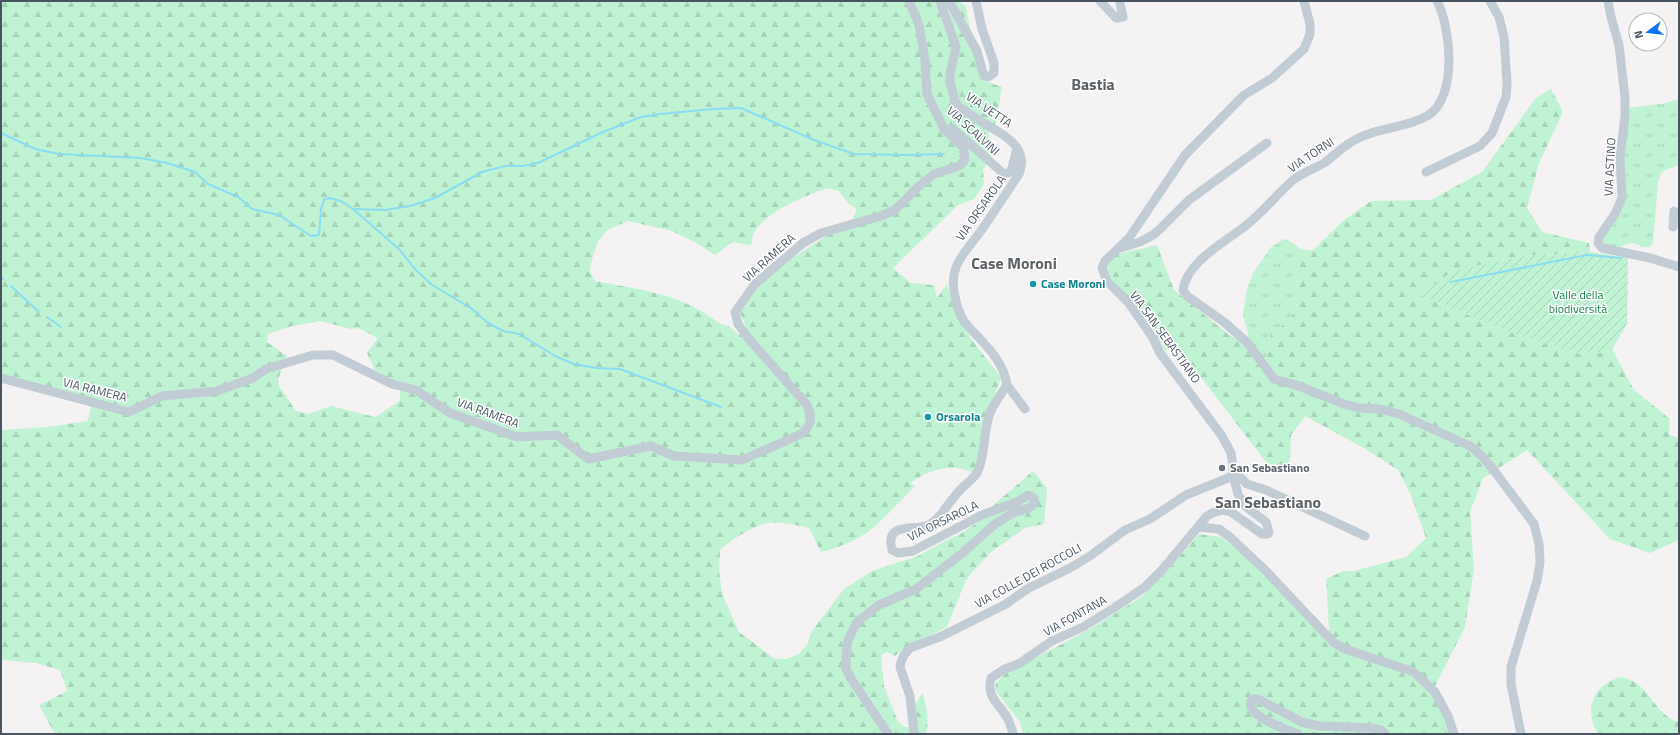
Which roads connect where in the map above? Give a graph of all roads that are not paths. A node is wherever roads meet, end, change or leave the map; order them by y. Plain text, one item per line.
1 (909, 1) edge
2 (940, 1) edge
3 (950, 1) edge
4 (976, 1) edge
5 (1100, 1) edge
6 (1304, 1) edge
7 (1437, 1) edge
8 (1490, 1) edge
9 (1608, 1) edge
10 (1120, 3) dead end
11 (939, 118) junction
12 (1267, 143) dead end
13 (1017, 148) junction
14 (1426, 172) dead end
15 (1674, 211) dead end
16 (1673, 227) dead end
17 (1118, 249) junction
18 (1679, 267) edge
19 (1, 378) edge
20 (1007, 385) junction
21 (1025, 409) dead end
22 (1232, 476) junction
23 (1205, 518) joint
24 (1198, 527) junction
25 (1364, 536) dead end
26 (888, 734) edge
27 (914, 734) edge
28 (1014, 734) edge
29 (1298, 734) edge
30 (1385, 734) edge
31 (1454, 734) edge
32 (1520, 734) edge

1 - 11 street, VIA SCALVINI
2 - 13 street, VIA VETTA
3 - 4 street
5 - 10 street
6 - 17 street, VIA SAN SEBASTIANO
7 - 32 street, VIA TORNI
8 - 14 street
9 - 18 street, VIA ASTINO
11 - 13 street, VIA SCALVINI
11 - 19 street, VIA RAMERA
12 - 17 street
13 - 20 street, VIA ORSAROLA
15 - 16 street
17 - 22 street, VIA SAN SEBASTIANO
20 - 21 street
20 - 26 street, VIA ORSAROLA
22 - 23 street, VIA SAN SEBASTIANO
22 - 25 street
22 - 27 street, VIA COLLE DEI ROCCOLI
23 - 24 street, VIA FONTANA
24 - 28 street, VIA FONTANA
24 - 31 street
29 - 30 street

